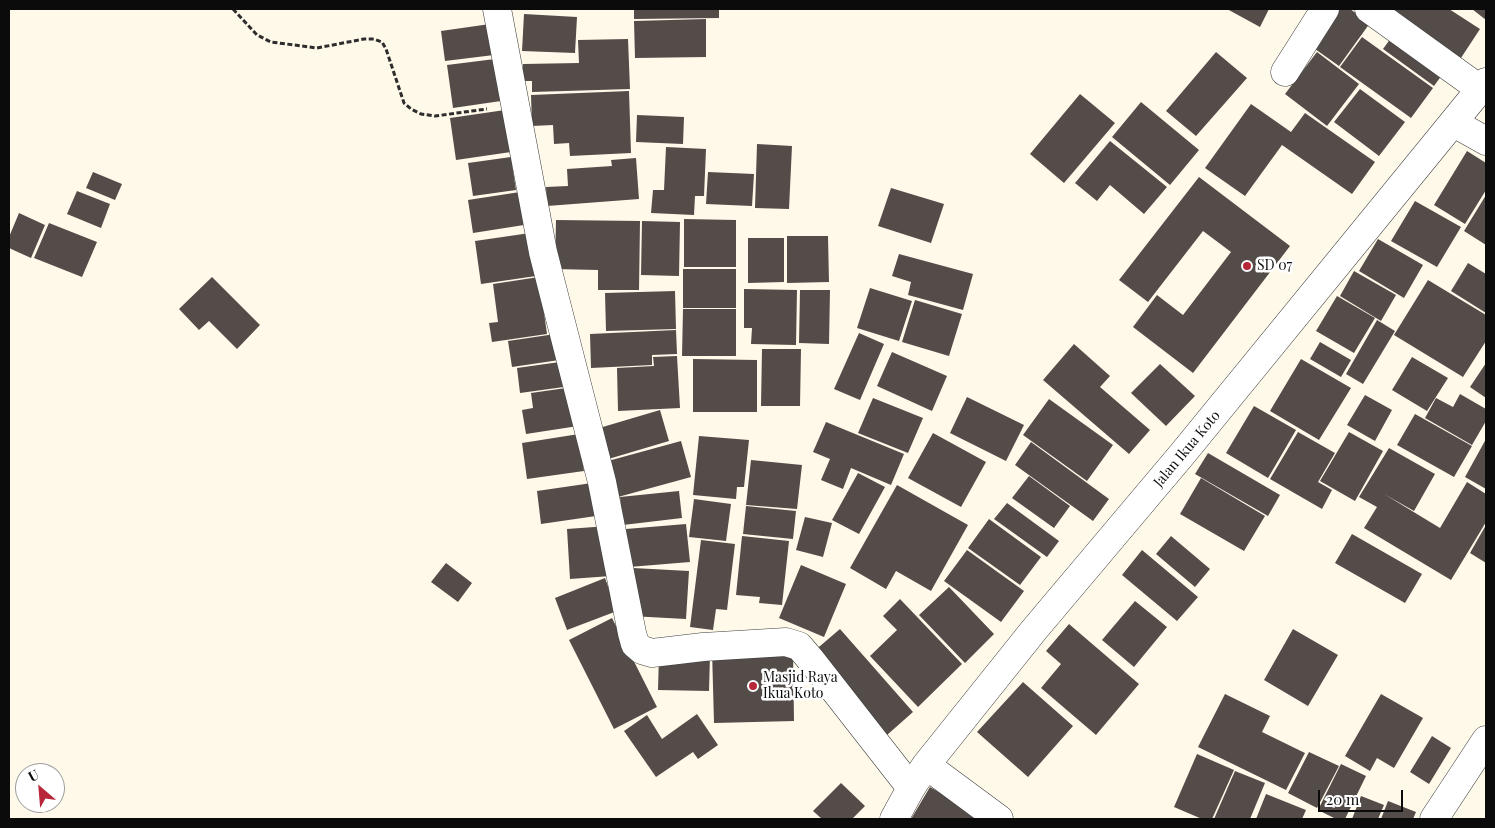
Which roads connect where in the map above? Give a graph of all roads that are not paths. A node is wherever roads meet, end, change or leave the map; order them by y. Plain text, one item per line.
1 (498, 9) edge
2 (1325, 9) edge
3 (1369, 9) edge
4 (1285, 72) dead end
5 (1483, 86) edge
6 (1454, 123) junction
7 (1486, 141) edge
8 (1486, 740) edge
9 (926, 765) junction
10 (911, 788) junction
11 (894, 819) edge
12 (999, 819) edge
13 (1434, 819) edge

1 - 10 street
2 - 4 street
3 - 5 street
5 - 6 street, Jalan Ikua Koto
6 - 7 street
6 - 9 street, Jalan Ikua Koto
8 - 13 street
9 - 10 street, Jalan Ikua Koto
9 - 12 street
10 - 11 street, Jalan Ikua Koto

